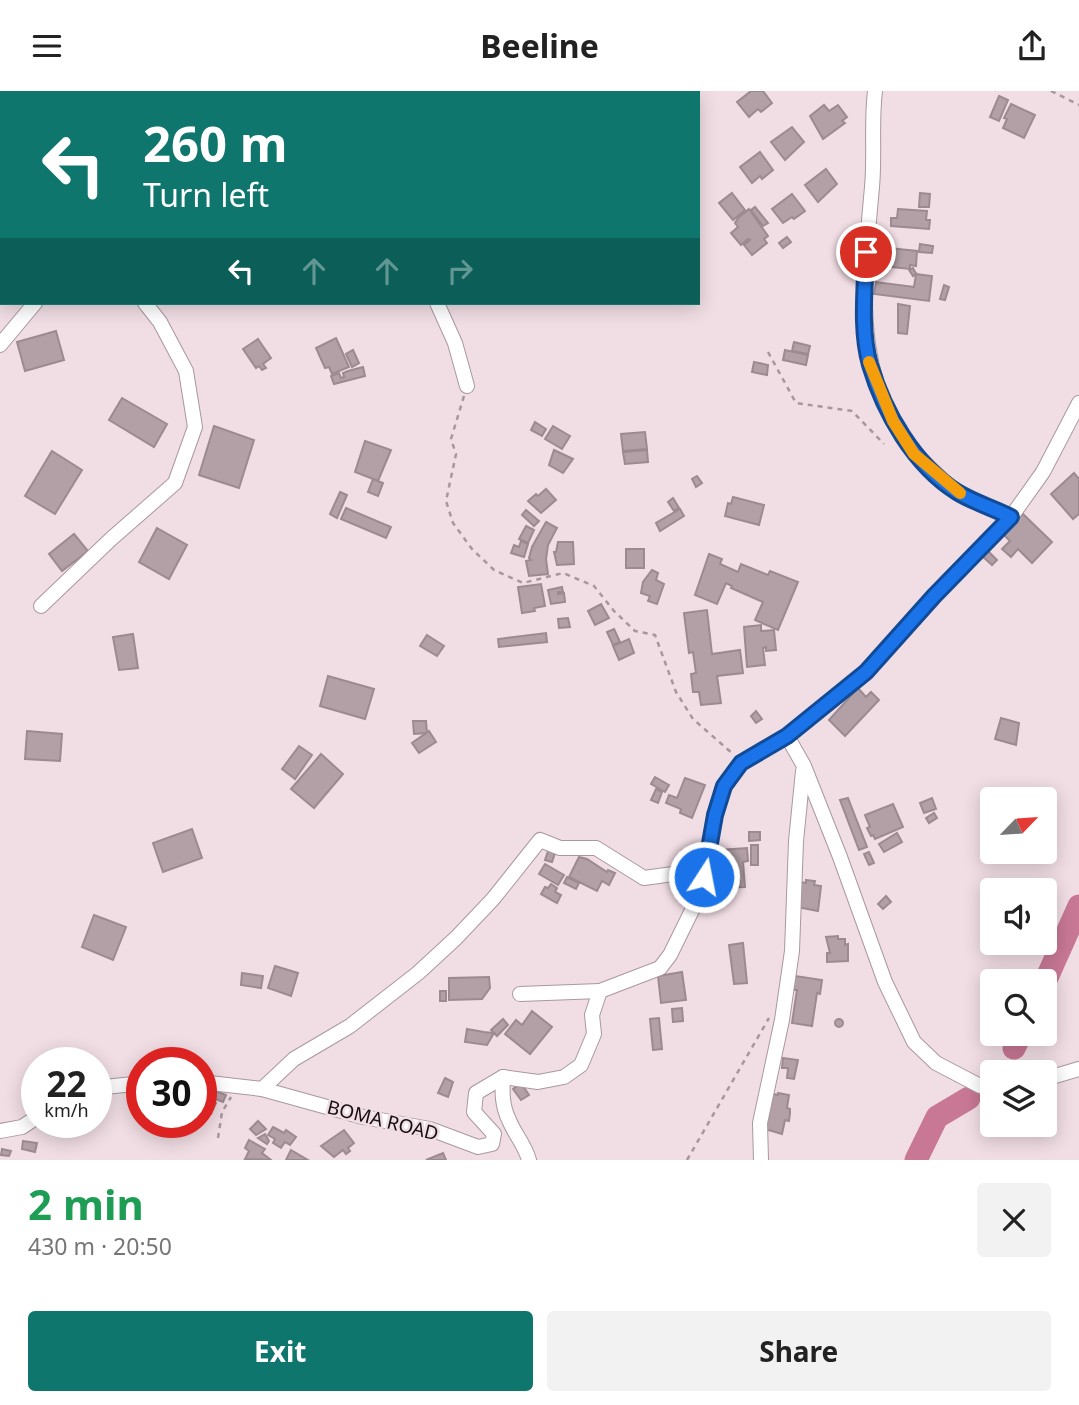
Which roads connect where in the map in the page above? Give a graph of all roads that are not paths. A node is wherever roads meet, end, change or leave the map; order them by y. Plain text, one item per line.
1 (875, 91) edge
2 (33, 305) edge
3 (147, 305) edge
4 (438, 305) edge
5 (0, 345) edge
6 (467, 386) road end
7 (1079, 403) edge
8 (1011, 517) junction
9 (41, 606) dead end
10 (787, 736) junction
11 (804, 766) junction
12 (707, 862) junction
13 (600, 991) junction
14 (520, 993) dead end
15 (1079, 1069) edge
16 (1057, 1075) edge
17 (503, 1077) junction
18 (217, 1083) edge
19 (980, 1086) edge
20 (262, 1089) junction
21 (21, 1127) edge
22 (0, 1131) edge
23 (529, 1160) edge
24 (761, 1160) edge

1 - 8 street
2 - 5 street
3 - 9 street
4 - 6 street
7 - 8 street
8 - 10 street
10 - 11 street
10 - 12 street
11 - 19 street
11 - 24 street
12 - 13 street
12 - 20 street
13 - 14 street
13 - 17 street
15 - 16 street
17 - 20 street, BOMA ROAD
17 - 23 street
18 - 20 street, BOMA ROAD
21 - 22 street

